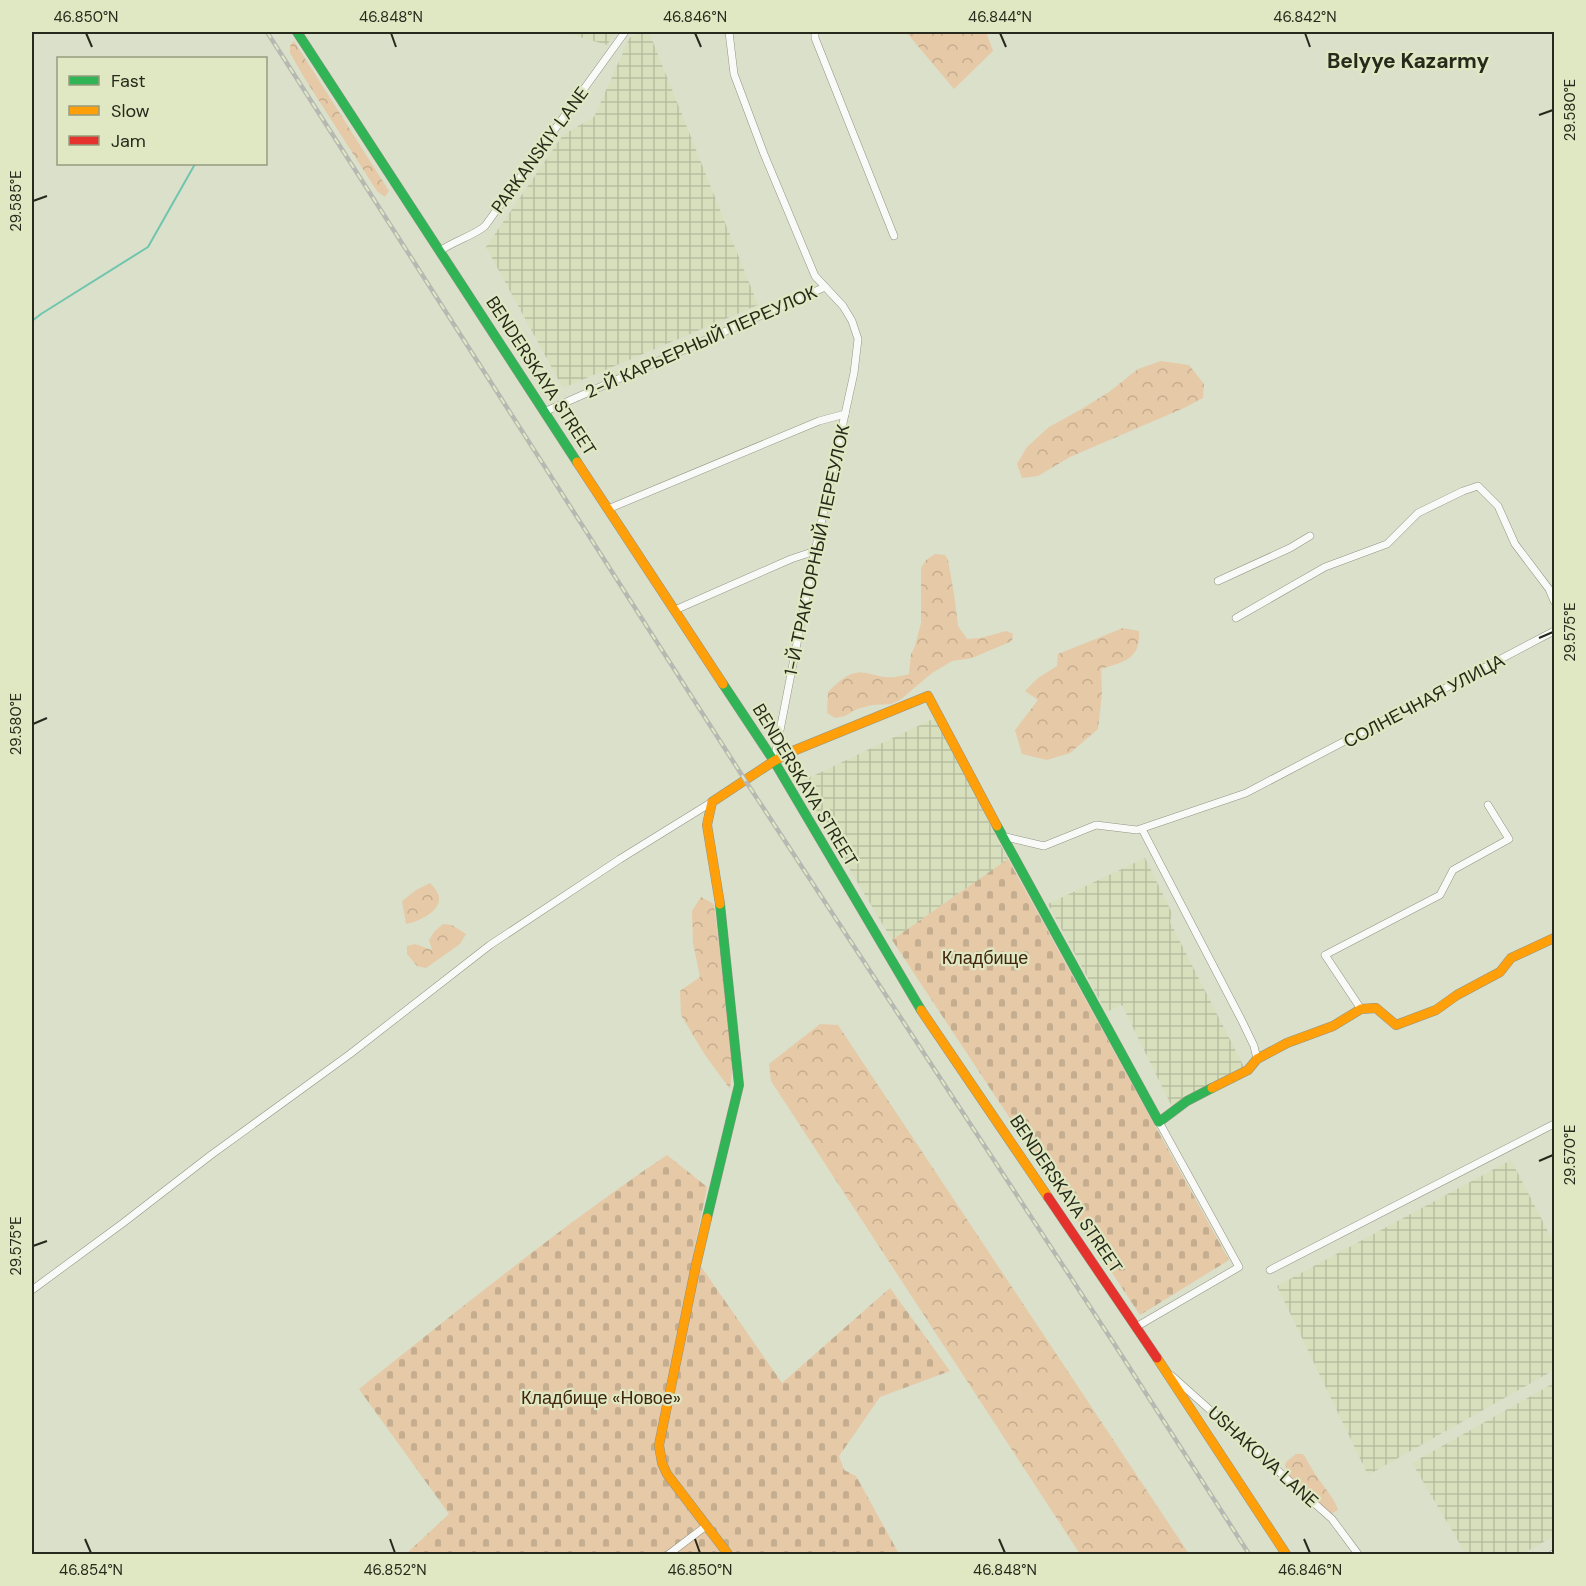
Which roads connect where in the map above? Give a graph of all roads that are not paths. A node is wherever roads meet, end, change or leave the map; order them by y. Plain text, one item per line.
1 (297, 32) edge
2 (625, 32) edge
3 (729, 32) edge
4 (814, 32) edge
5 (894, 236) dead end
6 (440, 251) junction
7 (825, 287) junction
8 (544, 412) junction
9 (845, 414) junction
10 (608, 509) junction
11 (1310, 537) dead end
12 (815, 550) junction
13 (1218, 581) dead end
14 (1554, 601) edge
15 (675, 610) junction
16 (1236, 618) dead end
17 (1554, 631) edge
18 (774, 761) junction
19 (712, 802) junction
20 (1488, 805) dead end
21 (1142, 828) junction
22 (1002, 836) junction
23 (1554, 938) edge
24 (1361, 1009) junction
25 (1257, 1059) junction
26 (1159, 1122) junction
27 (1554, 1124) edge
28 (1270, 1270) dead end
29 (32, 1290) edge
30 (1136, 1327) junction
31 (1160, 1366) junction
32 (706, 1526) junction
33 (669, 1554) edge
34 (728, 1554) edge
35 (1286, 1554) edge
36 (1358, 1554) edge

1 - 6 street, BENDERSKAYA STREET
2 - 6 street, PARKANSKIY LANE
3 - 7 street
4 - 5 street
6 - 8 street, BENDERSKAYA STREET
7 - 8 street, 2-Й КАРЬЕРНЫЙ ПЕРЕУЛОК
7 - 9 street, 1-Й ТРАКТОРНЫЙ ПЕРЕУЛОК
8 - 10 street, BENDERSKAYA STREET
9 - 10 street
9 - 12 street, 1-Й ТРАКТОРНЫЙ ПЕРЕУЛОК
10 - 15 street, BENDERSKAYA STREET
11 - 13 street
12 - 15 street
12 - 18 street, 1-Й ТРАКТОРНЫЙ ПЕРЕУЛОК
14 - 16 street
15 - 18 street, BENDERSKAYA STREET
17 - 21 street, СОЛНЕЧНАЯ УЛИЦА
18 - 19 street
18 - 22 street
18 - 30 street, BENDERSKAYA STREET
19 - 29 street
19 - 32 street
20 - 24 street
21 - 22 street
21 - 25 street
22 - 26 street
23 - 24 street
24 - 25 street
25 - 26 street
26 - 30 street
27 - 28 street
30 - 31 street, BENDERSKAYA STREET
31 - 35 street, BENDERSKAYA STREET
31 - 36 street, USHAKOVA LANE
32 - 33 street
32 - 34 street

